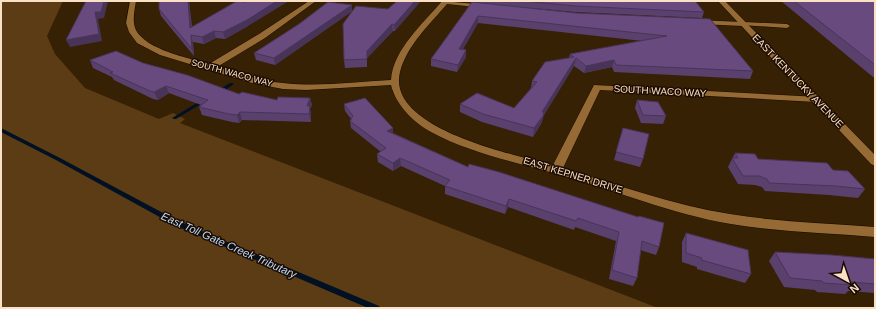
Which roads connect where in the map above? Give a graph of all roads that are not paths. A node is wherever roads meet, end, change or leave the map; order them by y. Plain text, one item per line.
1 (133, 1) edge
2 (313, 1) edge
3 (446, 1) edge
4 (721, 1) edge
5 (490, 7) edge
6 (691, 22) edge
7 (743, 24) junction
8 (787, 26) dead end
9 (210, 67) junction
10 (394, 82) junction
11 (816, 99) junction
12 (875, 162) edge
13 (556, 170) junction
14 (875, 232) edge

1 - 9 street, SOUTH WACO WAY
2 - 9 street
3 - 5 street
3 - 10 street
4 - 7 street, EAST KENTUCKY AVENUE
6 - 7 street
7 - 8 lane
7 - 11 street, EAST KENTUCKY AVENUE
9 - 10 street, SOUTH WACO WAY
10 - 13 street, EAST KEPNER DRIVE
11 - 12 street, EAST KENTUCKY AVENUE
11 - 13 street, SOUTH WACO WAY
13 - 14 street, EAST KEPNER DRIVE

